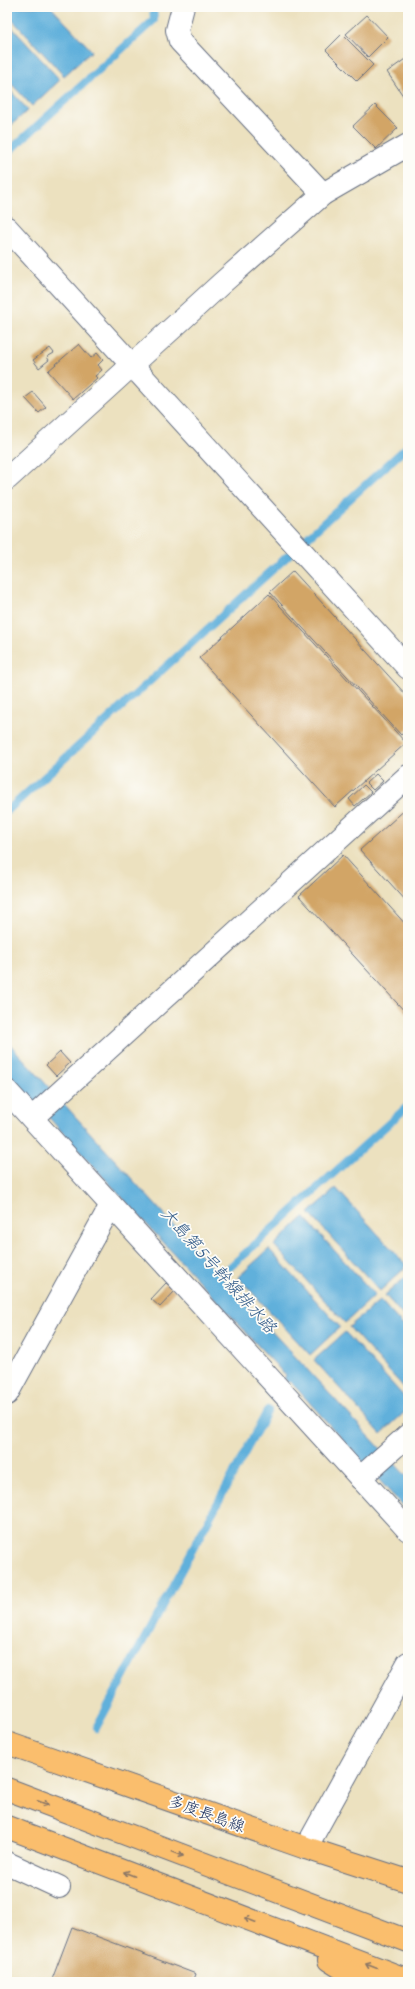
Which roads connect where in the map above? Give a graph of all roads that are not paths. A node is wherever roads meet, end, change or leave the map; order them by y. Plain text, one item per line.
1 (183, 7) edge
2 (408, 145) edge
3 (323, 194) junction
4 (7, 228) edge
5 (132, 364) junction
6 (7, 479) edge
7 (408, 668) edge
8 (408, 776) edge
9 (7, 1091) edge
10 (35, 1116) junction
11 (111, 1205) junction
12 (7, 1394) edge
13 (408, 1435) edge
14 (363, 1476) junction
15 (408, 1530) edge
16 (408, 1663) edge
17 (7, 1743) edge
18 (7, 1789) edge
19 (7, 1827) edge
20 (306, 1848) junction
21 (7, 1863) edge
22 (408, 1881) edge
23 (59, 1887) dead end
24 (309, 1903) junction
25 (408, 1928) edge
26 (293, 1937) junction
27 (408, 1941) edge
28 (408, 1980) edge
29 (364, 1982) edge

1 - 3 street
2 - 3 street
3 - 5 street
4 - 5 street
5 - 6 street
5 - 7 street
8 - 10 street
9 - 10 street
10 - 11 street
11 - 12 street
11 - 14 street
13 - 14 street
14 - 15 street
16 - 20 street
17 - 20 main road, 多度長島線
18 -> 24 main road
26 -> 19 main road
20 - 22 main road, 多度長島線
21 - 23 street
24 - 25 main road
24 - 27 main road
28 -> 26 main road
26 - 29 main road

